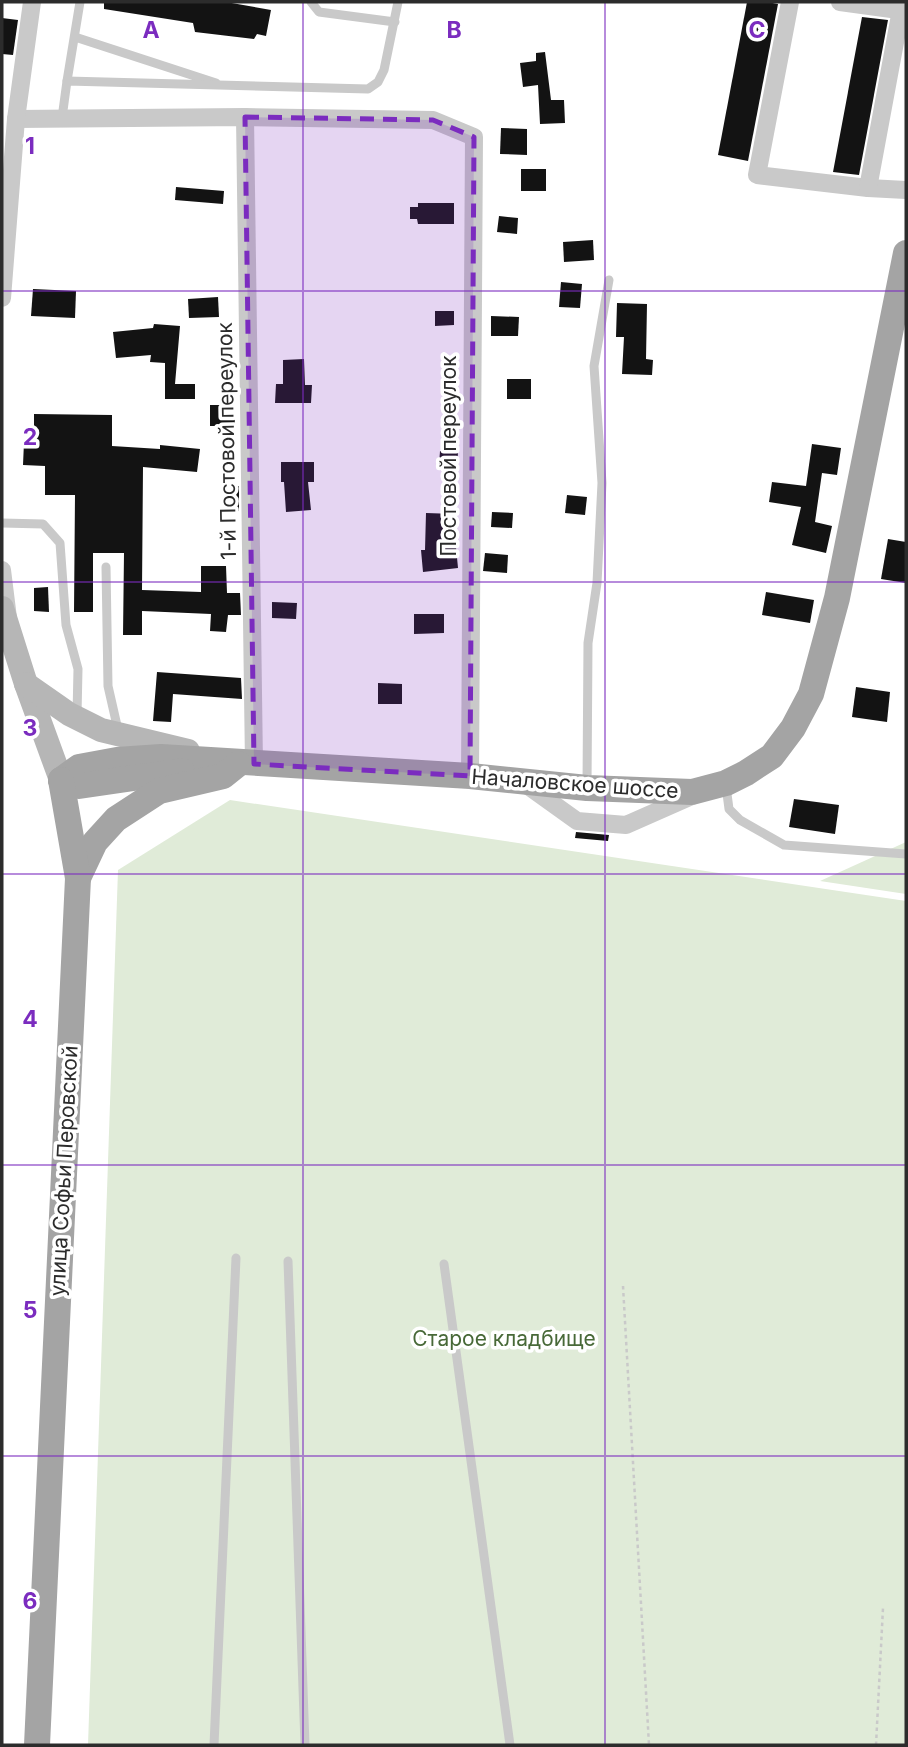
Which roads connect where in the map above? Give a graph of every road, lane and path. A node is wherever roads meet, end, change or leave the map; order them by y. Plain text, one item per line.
1 (32, 2) edge
2 (80, 2) edge
3 (311, 2) edge
4 (398, 2) edge
5 (790, 2) edge
6 (840, 2) edge
7 (904, 10) edge
8 (395, 22) junction
9 (75, 37) junction
10 (67, 81) junction
11 (225, 85) junction
12 (245, 117) junction
13 (61, 118) junction
14 (11, 130) edge
15 (868, 188) junction
16 (906, 190) edge
17 (906, 253) edge
18 (608, 280) dead end
19 (2, 298) edge
20 (2, 523) edge
21 (106, 567) dead end
22 (2, 570) edge
23 (6, 618) edge
24 (26, 684) junction
25 (77, 718) junction
26 (119, 736) junction
27 (246, 763) junction
28 (470, 776) junction
29 (61, 780) junction
30 (522, 781) junction
31 (719, 785) junction
32 (587, 788) junction
33 (906, 854) edge
34 (78, 878) junction
35 (236, 1258) dead end
36 (288, 1261) dead end
37 (444, 1264) dead end
38 (623, 1286) dead end
39 (883, 1608) dead end
40 (37, 1745) edge
41 (214, 1745) edge
42 (305, 1745) edge
43 (510, 1745) edge
44 (649, 1745) edge
45 (876, 1745) edge

1 - 14 street
2 - 9 lane
3 - 8 lane
4 - 8 lane
5 - 15 street
6 - 7 street
7 - 15 street
8 - 11 lane
9 - 10 lane
9 - 11 lane
10 - 11 lane
10 - 13 lane
12 - 13 street
12 - 27 street, 1-й Постовой переулок
12 - 28 street, Постовой переулок
13 - 14 street
14 - 19 street
15 - 16 street
17 - 31 main road, Началовское шоссе
18 - 32 lane
20 - 25 lane
21 - 26 lane
22 - 23 street
23 - 24 main road, улица Софьи Перовской
24 - 25 main road
24 - 29 main road, улица Софьи Перовской
25 - 26 main road
26 - 27 main road
27 - 28 main road, Началовское шоссе
27 - 29 main road, Началовское шоссе
27 - 34 main road
28 - 30 main road, Началовское шоссе
29 - 34 main road, улица Софьи Перовской
30 - 31 street
30 - 32 main road, Началовское шоссе
31 - 32 main road, Началовское шоссе
31 - 33 lane
34 - 40 main road, улица Софьи Перовской
35 - 41 lane
36 - 42 lane
37 - 43 lane
38 - 44 path
39 - 45 path

